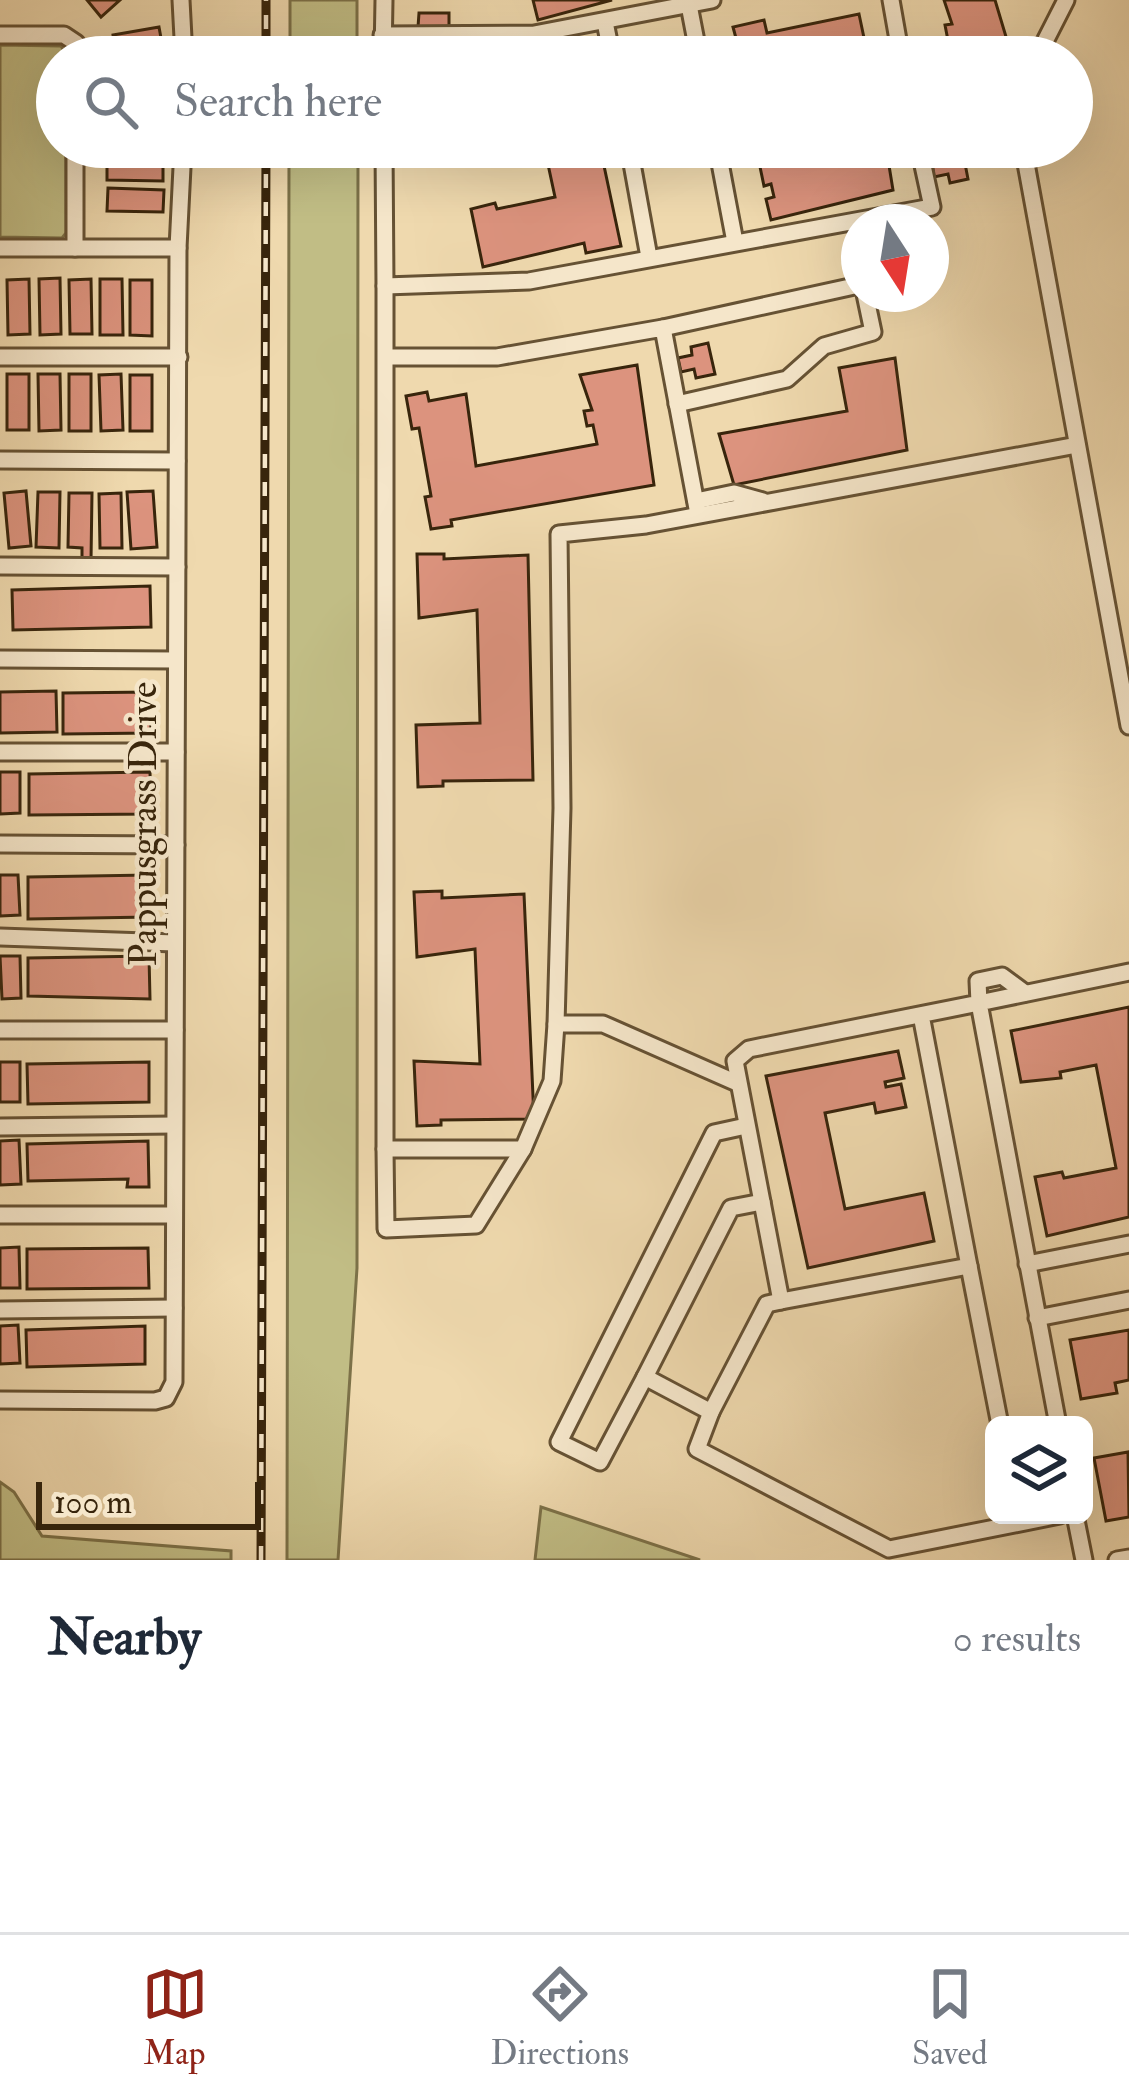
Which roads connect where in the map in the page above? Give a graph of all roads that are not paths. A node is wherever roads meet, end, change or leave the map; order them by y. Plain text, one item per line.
1 (181, 0) edge
2 (384, 0) edge
3 (712, 0) edge
4 (891, 0) edge
5 (1066, 0) edge
6 (689, 4) junction
7 (605, 22) junction
8 (0, 35) edge
9 (382, 35) joint
10 (65, 36) edge
11 (183, 36) edge
12 (608, 36) edge
13 (695, 36) edge
14 (897, 36) edge
15 (1048, 36) edge
16 (75, 168) edge
17 (182, 168) edge
18 (383, 168) edge
19 (633, 168) edge
20 (721, 168) edge
21 (924, 168) edge
22 (1027, 168) edge
23 (735, 242) junction
24 (0, 248) edge
25 (75, 248) junction
26 (178, 248) junction
27 (650, 257) junction
28 (386, 286) junction
29 (841, 289) edge
30 (869, 312) edge
31 (663, 328) junction
32 (0, 357) edge
33 (179, 357) junction
34 (386, 357) junction
35 (676, 404) junction
36 (1077, 445) junction
37 (0, 460) edge
38 (177, 461) junction
39 (697, 508) junction
40 (0, 566) edge
41 (177, 567) junction
42 (0, 659) edge
43 (176, 660) junction
44 (1129, 726) edge
45 (0, 752) edge
46 (176, 752) junction
47 (0, 844) edge
48 (176, 845) junction
49 (0, 938) edge
50 (176, 944) junction
51 (1129, 972) edge
52 (979, 1003) junction
53 (921, 1015) junction
54 (556, 1024) junction
55 (0, 1030) edge
56 (175, 1030) junction
57 (736, 1084) junction
58 (174, 1125) junction
59 (746, 1126) junction
60 (0, 1127) edge
61 (385, 1149) junction
62 (523, 1149) junction
63 (761, 1202) junction
64 (0, 1215) edge
65 (175, 1216) junction
66 (1129, 1244) edge
67 (1027, 1264) junction
68 (969, 1266) junction
69 (1129, 1300) edge
70 (781, 1301) junction
71 (174, 1308) junction
72 (0, 1310) edge
73 (1037, 1318) junction
74 (645, 1377) junction
75 (0, 1400) edge
76 (711, 1412) junction
77 (998, 1416) edge
78 (1056, 1416) edge
79 (996, 1524) edge
80 (1077, 1524) edge
81 (1129, 1558) edge
82 (1084, 1560) edge
83 (1117, 1560) edge

1 - 11 street
2 - 9 street
3 - 6 street
4 - 14 street
5 - 15 street
6 - 7 street
6 - 13 street
7 - 9 street
7 - 12 street
8 - 10 street
16 - 25 street
17 - 26 street, Pappusgrass Drive
18 - 28 street
19 - 27 street
20 - 23 street
21 - 23 street
22 - 36 street
23 - 27 street
24 - 25 street
25 - 26 street
26 - 33 street, Pappusgrass Drive
27 - 28 street
28 - 34 street
29 - 31 street
30 - 35 street
31 - 34 street
31 - 35 street
32 - 33 street
33 - 38 street, Pappusgrass Drive
34 - 61 street
35 - 39 street
36 - 39 street
36 - 44 street
37 - 38 street
38 - 41 street, Pappusgrass Drive
39 - 54 street
40 - 41 street
41 - 43 street, Pappusgrass Drive
42 - 43 street
43 - 46 street, Pappusgrass Drive
45 - 46 street
46 - 48 street, Pappusgrass Drive
47 - 48 street
48 - 50 street, Pappusgrass Drive
49 - 50 street
50 - 56 street, Pappusgrass Drive
51 - 52 street
52 - 53 street
52 - 67 street
53 - 57 street
53 - 68 street
54 - 57 street
54 - 62 street
55 - 56 street
56 - 58 street, Pappusgrass Drive
57 - 59 street
58 - 60 street
58 - 65 street, Pappusgrass Drive
59 - 63 street
59 - 74 street
61 - 62 street
61 - 62 street
63 - 70 street
63 - 74 street
64 - 65 street
65 - 71 street, Pappusgrass Drive
66 - 67 street
67 - 73 street
68 - 70 street
68 - 77 street
69 - 73 street
70 - 76 street
71 - 72 street
71 - 75 street, Pappusgrass Drive
73 - 78 street
74 - 76 street
76 - 79 street
80 - 82 street
81 - 83 street

